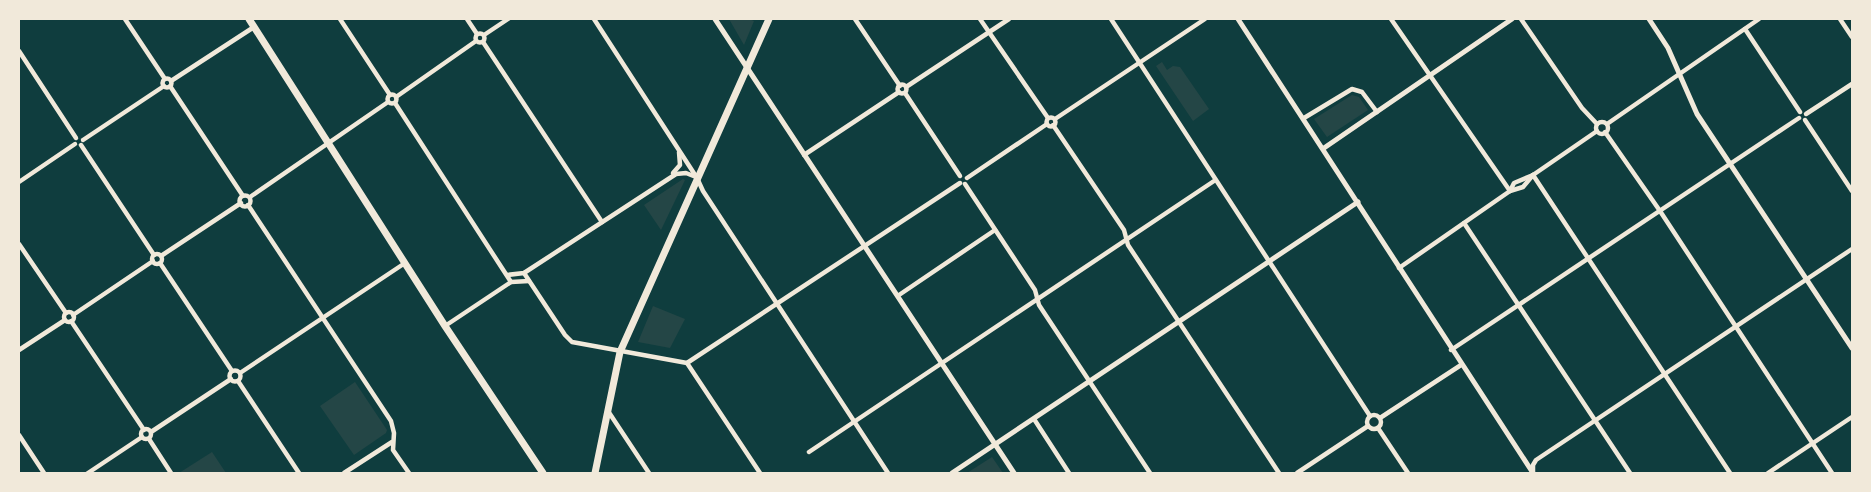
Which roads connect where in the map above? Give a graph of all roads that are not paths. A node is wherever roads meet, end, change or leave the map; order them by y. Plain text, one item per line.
1 (125, 19) edge
2 (249, 19) edge
3 (340, 19) edge
4 (467, 19) edge
5 (508, 19) edge
6 (594, 19) edge
7 (715, 19) edge
8 (769, 19) edge
9 (854, 19) edge
10 (980, 19) edge
11 (1009, 19) edge
12 (1110, 19) edge
13 (1205, 19) edge
14 (1238, 19) edge
15 (1391, 19) edge
16 (1512, 19) edge
17 (1520, 19) edge
18 (1649, 19) edge
19 (1759, 19) edge
20 (1840, 19) edge
21 (254, 27) junction
22 (1744, 29) junction
23 (989, 32) junction
24 (477, 34) junction
25 (484, 35) junction
26 (1852, 37) edge
27 (476, 41) junction
28 (483, 42) junction
29 (19, 51) edge
30 (1140, 63) junction
31 (747, 68) junction
32 (1680, 74) junction
33 (1430, 76) junction
34 (165, 79) junction
35 (171, 84) junction
36 (1852, 84) edge
37 (164, 86) junction
38 (900, 86) junction
39 (906, 87) junction
40 (899, 92) junction
41 (905, 93) junction
42 (390, 95) junction
43 (396, 96) junction
44 (388, 102) junction
45 (395, 103) junction
46 (1377, 112) junction
47 (1800, 112) junction
48 (1806, 114) junction
49 (1048, 118) junction
50 (1304, 118) junction
51 (1802, 119) junction
52 (1054, 120) junction
53 (1047, 124) junction
54 (1597, 124) junction
55 (1606, 124) junction
56 (1054, 125) junction
57 (1597, 131) junction
58 (1606, 132) junction
59 (76, 138) junction
60 (82, 142) junction
61 (328, 143) junction
62 (75, 144) junction
63 (1324, 148) junction
64 (679, 150) junction
65 (804, 155) junction
66 (1731, 164) junction
67 (690, 167) junction
68 (679, 168) junction
69 (1533, 175) junction
70 (960, 176) junction
71 (698, 178) junction
72 (967, 178) junction
73 (666, 179) junction
74 (1214, 180) junction
75 (19, 182) edge
76 (962, 183) junction
77 (1510, 191) junction
78 (1852, 192) edge
79 (242, 196) junction
80 (250, 197) junction
81 (1358, 202) junction
82 (240, 203) junction
83 (248, 205) junction
84 (1660, 211) junction
85 (602, 222) junction
86 (1464, 224) junction
87 (995, 230) junction
88 (1127, 240) junction
89 (19, 244) edge
90 (865, 245) junction
91 (1852, 249) edge
92 (154, 255) junction
93 (161, 256) junction
94 (1590, 258) junction
95 (153, 261) junction
96 (1269, 262) junction
97 (160, 263) junction
98 (405, 263) junction
99 (1399, 268) junction
100 (524, 273) junction
101 (507, 275) junction
102 (1806, 280) junction
103 (529, 281) junction
104 (511, 282) junction
105 (899, 295) junction
106 (1038, 299) junction
107 (777, 304) junction
108 (1518, 306) junction
109 (66, 313) junction
110 (73, 315) junction
111 (324, 317) junction
112 (65, 320) junction
113 (71, 321) junction
114 (1179, 322) junction
115 (445, 326) junction
116 (1736, 326) junction
117 (1852, 348) edge
118 (19, 350) edge
119 (1451, 350) junction
120 (620, 352) junction
121 (942, 362) junction
122 (688, 363) junction
123 (1462, 365) junction
124 (232, 371) junction
125 (240, 373) junction
126 (1665, 374) junction
127 (231, 379) junction
128 (238, 381) junction
129 (1090, 382) junction
130 (608, 410) junction
131 (1370, 416) junction
132 (1852, 417) edge
133 (1380, 418) junction
134 (1034, 419) junction
135 (1596, 421) junction
136 (855, 422) junction
137 (1368, 426) junction
138 (1378, 428) junction
139 (144, 430) junction
140 (151, 432) junction
141 (19, 435) edge
142 (142, 437) junction
143 (149, 439) junction
144 (392, 442) junction
145 (1812, 443) junction
146 (995, 444) junction
147 (809, 452) dead end
148 (44, 473) edge
149 (88, 473) edge
150 (172, 473) edge
151 (299, 473) edge
152 (344, 473) edge
153 (409, 473) edge
154 (544, 473) edge
155 (595, 473) edge
156 (649, 473) edge
157 (760, 473) edge
158 (888, 473) edge
159 (952, 473) edge
160 (1014, 473) edge
161 (1069, 473) edge
162 (1150, 473) edge
163 (1279, 473) edge
164 (1297, 473) edge
165 (1408, 473) edge
166 (1533, 473) edge
167 (1630, 473) edge
168 (1730, 473) edge
169 (1768, 473) edge
170 (1832, 473) edge

1 - 34 street
2 - 21 main road
3 - 42 street
4 - 24 street
5 - 25 street
6 - 64 street
7 - 31 street
8 - 31 main road
9 - 38 street
10 - 23 street
11 - 23 street
12 - 30 street
13 - 30 street
14 - 50 street
15 - 33 street
16 - 33 street
17 - 54 street
18 - 32 street
19 - 22 street
20 - 26 street
21 - 35 street
21 - 61 main road
22 - 32 street
22 - 47 street
23 - 39 street
23 - 49 street
24 - 25 street
24 - 27 street
25 - 28 street
27 - 28 street
27 - 43 street
28 - 85 street
29 - 59 street
30 - 52 street
30 - 74 street
31 - 65 street
31 - 71 main road
32 - 55 street
32 - 66 street
33 - 46 street
33 - 77 street
34 - 35 street
34 - 37 street
35 - 37 street
35 - 79 street
36 - 48 street
37 - 60 street
38 - 39 street
38 - 40 street
39 - 41 street
40 - 41 street
40 - 65 street
41 - 70 street
42 - 43 street
42 - 44 street
43 - 45 street
44 - 45 street
44 - 61 street
45 - 101 street
46 - 50 street
46 - 63 street
47 - 48 street
47 - 51 street
48 - 51 street
49 - 52 street
49 - 53 street
50 - 63 street
51 - 66 street
51 - 78 street
52 - 56 street
53 - 56 street
53 - 72 street
54 - 55 street
54 - 57 street
55 - 58 street
56 - 88 street
57 - 58 street
57 - 69 street
58 - 84 street
59 - 60 street
59 - 62 street
60 - 62 street
60 - 92 street
61 - 80 street
61 - 98 main road
62 - 75 street
63 - 81 street
64 - 67 street
64 - 68 street
65 - 90 street
66 - 84 street
66 - 102 street
67 - 68 street
67 - 71 street
68 - 73 street
69 - 77 street
69 - 77 street
69 - 94 street
70 - 72 street
70 - 76 street
71 - 73 street
71 - 107 street
71 - 120 main road
72 - 76 street
73 - 85 street
74 - 88 street
74 - 96 street
76 - 87 street
76 - 90 street
77 - 86 street
79 - 80 street
79 - 82 street
80 - 83 street
81 - 96 street
81 - 99 street
82 - 83 street
82 - 93 street
83 - 111 street
84 - 94 street
84 - 116 street
85 - 100 street
86 - 99 street
86 - 108 street
87 - 105 street
87 - 106 street
88 - 106 street
88 - 114 street
89 - 109 street
90 - 105 street
90 - 107 street
91 - 102 street
92 - 93 street
92 - 95 street
93 - 97 street
94 - 108 street
94 - 126 street
95 - 97 street
95 - 110 street
96 - 114 street
96 - 131 street
97 - 124 street
98 - 111 street
98 - 115 main road
99 - 119 street
100 - 101 street
100 - 103 street
101 - 104 street
102 - 116 street
102 - 117 street
103 - 104 street
103 - 120 street
104 - 115 street
105 - 121 street
106 - 121 street
106 - 129 street
107 - 122 street
107 - 136 street
108 - 119 street
108 - 135 street
109 - 110 street
109 - 112 street
110 - 113 street
111 - 125 street
111 - 144 street
112 - 113 street
112 - 118 street
113 - 139 street
114 - 129 street
114 - 163 street
115 - 154 main road
116 - 126 street
116 - 145 street
119 - 123 street
120 - 122 street
120 - 130 main road
121 - 136 street
121 - 146 street
122 - 157 street
123 - 133 street
123 - 166 street
124 - 125 street
124 - 127 street
125 - 128 street
126 - 135 street
126 - 168 street
127 - 128 street
127 - 140 street
128 - 151 street
129 - 134 street
129 - 162 street
130 - 155 main road
130 - 156 street
131 - 133 street
131 - 137 street
132 - 145 street
133 - 138 street
134 - 146 street
134 - 161 street
135 - 166 street
135 - 167 street
136 - 147 street
136 - 158 street
137 - 138 street
137 - 164 street
138 - 165 street
139 - 140 street
139 - 142 street
140 - 143 street
141 - 148 street
142 - 143 street
142 - 149 street
143 - 150 street
144 - 152 street
144 - 153 street
145 - 169 street
145 - 170 street
146 - 159 street
146 - 160 street

